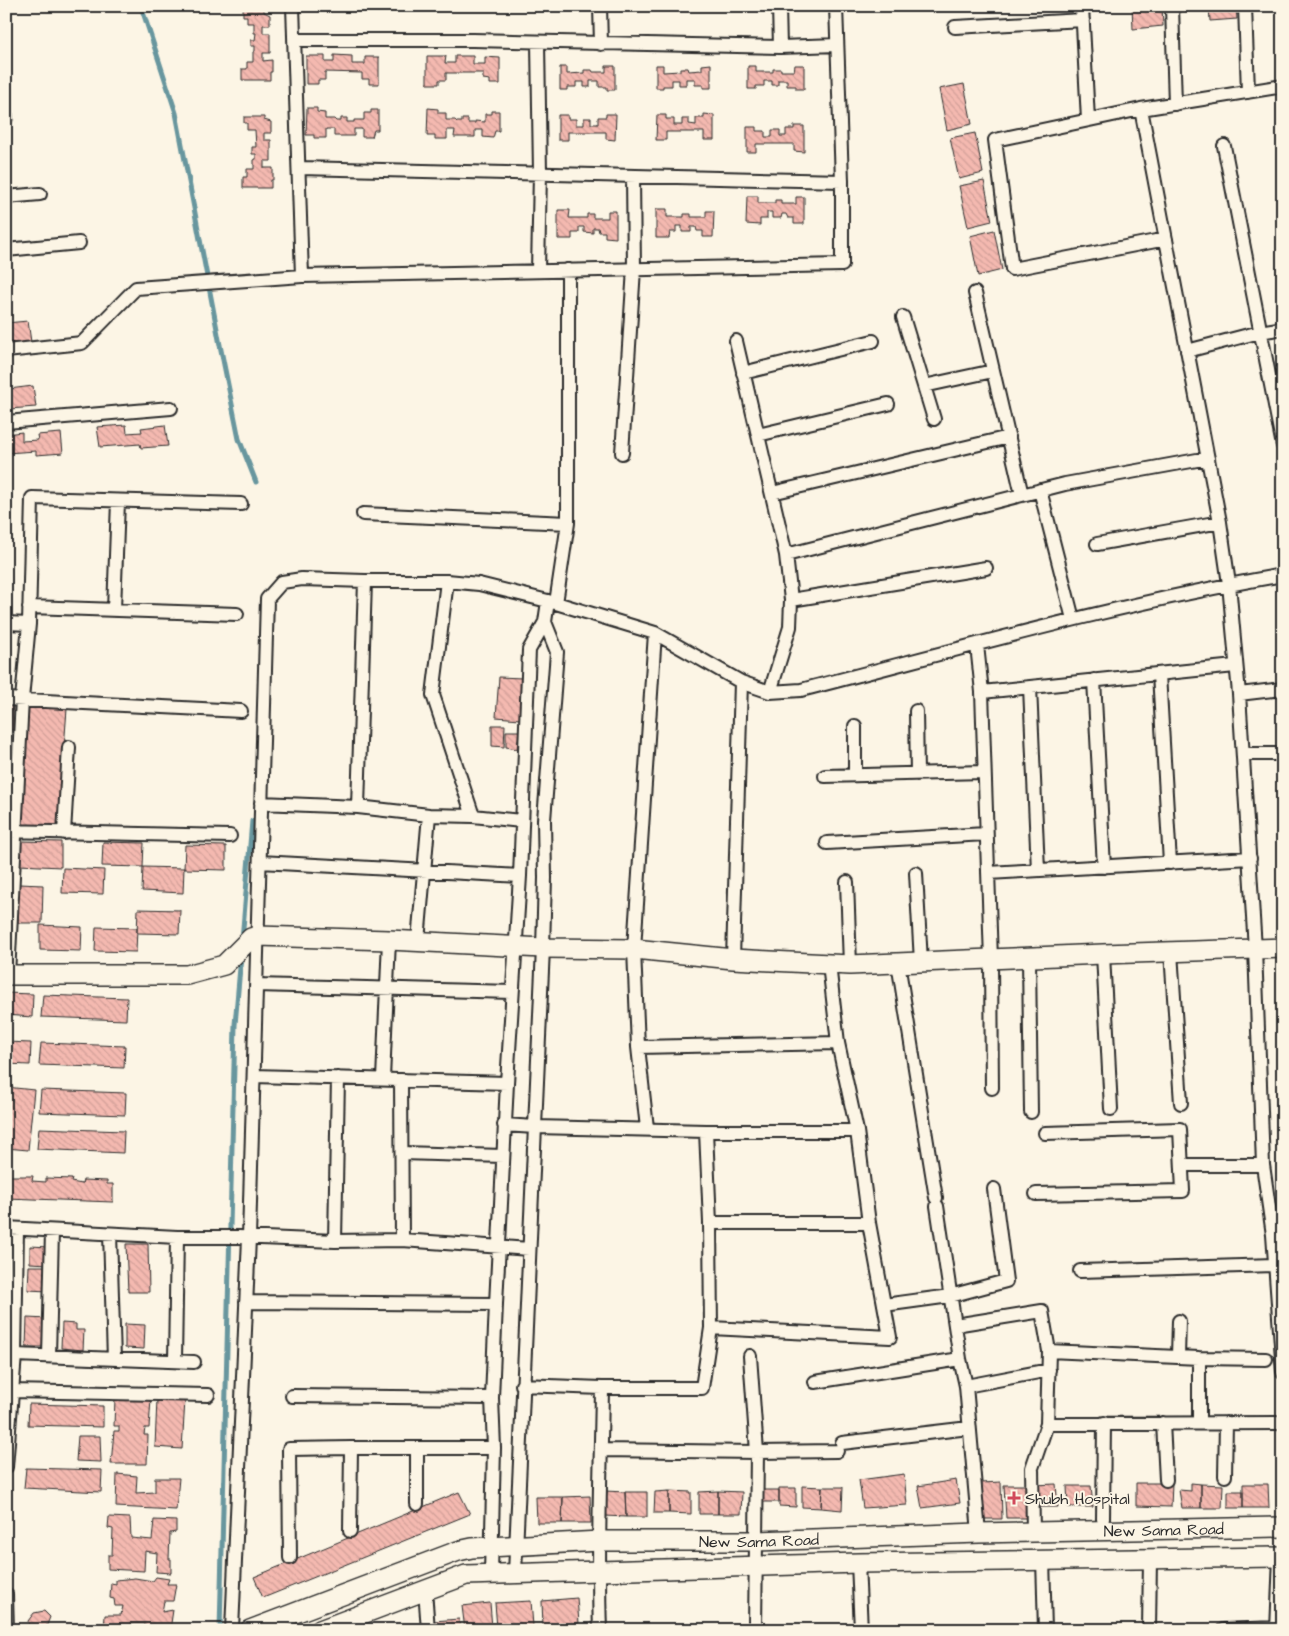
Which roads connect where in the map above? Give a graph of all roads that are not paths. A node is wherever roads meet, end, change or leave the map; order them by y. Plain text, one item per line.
1 (293, 6) edge
2 (600, 6) edge
3 (779, 6) edge
4 (836, 6) edge
5 (1082, 6) edge
6 (1172, 6) edge
7 (1246, 6) edge
8 (1083, 20) junction
9 (956, 28) dead end
10 (294, 40) junction
11 (538, 42) junction
12 (601, 44) junction
13 (837, 45) junction
14 (780, 47) junction
15 (1283, 86) edge
16 (1248, 92) junction
17 (1175, 104) junction
18 (1141, 109) junction
19 (1088, 120) junction
20 (1224, 146) dead end
21 (300, 168) junction
22 (540, 173) junction
23 (633, 176) junction
24 (842, 181) junction
25 (40, 194) dead end
26 (6, 197) edge
27 (1166, 239) junction
28 (79, 243) dead end
29 (6, 250) edge
30 (634, 269) junction
31 (568, 270) junction
32 (538, 271) junction
33 (302, 276) junction
34 (975, 293) dead end
35 (904, 317) dead end
36 (1283, 328) edge
37 (1260, 332) junction
38 (736, 341) dead end
39 (873, 341) dead end
40 (6, 351) edge
41 (1187, 351) junction
42 (993, 370) junction
43 (743, 373) junction
44 (924, 386) junction
45 (888, 404) dead end
46 (171, 408) dead end
47 (934, 419) dead end
48 (6, 422) edge
49 (758, 436) junction
50 (1009, 437) junction
51 (1283, 446) edge
52 (622, 454) dead end
53 (1208, 458) junction
54 (1040, 490) junction
55 (772, 493) junction
56 (1022, 495) junction
57 (118, 501) junction
58 (240, 504) dead end
59 (363, 514) dead end
60 (1220, 522) junction
61 (568, 523) junction
62 (1097, 544) dead end
63 (786, 555) junction
64 (986, 568) dead end
65 (1283, 575) edge
66 (365, 581) junction
67 (447, 581) junction
68 (1230, 584) junction
69 (791, 600) junction
70 (552, 602) junction
71 (29, 607) junction
72 (114, 610) junction
73 (237, 614) dead end
74 (1073, 619) junction
75 (545, 622) junction
76 (6, 623) edge
77 (29, 624) junction
78 (655, 633) junction
79 (976, 645) junction
80 (1235, 666) junction
81 (1159, 674) junction
82 (1094, 680) junction
83 (741, 682) junction
84 (1030, 687) junction
85 (1283, 689) edge
86 (770, 692) junction
87 (982, 692) junction
88 (1239, 694) junction
89 (6, 699) edge
90 (22, 699) junction
91 (241, 711) dead end
92 (916, 711) dead end
93 (856, 726) dead end
94 (69, 747) dead end
95 (1243, 754) junction
96 (1283, 754) edge
97 (984, 772) junction
98 (917, 774) junction
99 (856, 775) junction
100 (825, 776) dead end
101 (261, 803) junction
102 (358, 807) junction
103 (429, 815) junction
104 (473, 816) junction
105 (521, 821) junction
106 (11, 832) edge
107 (64, 833) junction
108 (986, 834) junction
109 (230, 836) dead end
110 (827, 843) dead end
111 (1250, 858) junction
112 (260, 862) junction
113 (1170, 863) junction
114 (1104, 867) junction
115 (423, 870) junction
116 (1038, 870) junction
117 (916, 874) dead end
118 (988, 874) junction
119 (520, 876) junction
120 (847, 882) dead end
121 (254, 937) junction
122 (389, 940) junction
123 (418, 941) junction
124 (516, 947) junction
125 (543, 948) junction
126 (1283, 948) edge
127 (634, 949) junction
128 (1255, 949) junction
129 (1171, 952) junction
130 (1103, 954) junction
131 (1029, 958) junction
132 (733, 959) junction
133 (991, 960) junction
134 (921, 962) junction
135 (898, 963) junction
136 (829, 964) junction
137 (850, 965) junction
138 (7, 975) edge
139 (257, 985) junction
140 (387, 989) junction
141 (512, 992) junction
142 (838, 1043) junction
143 (638, 1047) junction
144 (254, 1076) junction
145 (338, 1078) junction
146 (383, 1079) junction
147 (401, 1080) junction
148 (507, 1083) junction
149 (992, 1088) dead end
150 (1181, 1103) dead end
151 (1112, 1109) dead end
152 (1031, 1112) dead end
153 (504, 1125) junction
154 (535, 1127) junction
155 (647, 1128) junction
156 (706, 1131) junction
157 (856, 1131) junction
158 (1045, 1133) dead end
159 (402, 1153) junction
160 (503, 1156) junction
161 (1183, 1165) junction
162 (1263, 1165) junction
163 (994, 1189) dead end
164 (1036, 1194) dead end
165 (710, 1223) junction
166 (869, 1223) junction
167 (12, 1229) edge
168 (52, 1231) junction
169 (110, 1234) junction
170 (1278, 1234) edge
171 (177, 1237) junction
172 (244, 1238) junction
173 (402, 1240) junction
174 (335, 1241) junction
175 (499, 1248) junction
176 (530, 1249) junction
177 (1274, 1265) junction
178 (1080, 1271) dead end
179 (950, 1296) junction
180 (246, 1302) junction
181 (496, 1304) junction
182 (884, 1305) junction
183 (1179, 1321) dead end
184 (955, 1325) junction
185 (711, 1328) junction
186 (1049, 1351) junction
187 (15, 1355) junction
188 (49, 1356) junction
189 (750, 1356) dead end
190 (1178, 1356) junction
191 (1199, 1358) junction
192 (114, 1359) junction
193 (960, 1359) junction
194 (1266, 1359) dead end
195 (174, 1361) junction
196 (194, 1362) dead end
197 (1049, 1370) junction
198 (1283, 1372) edge
199 (815, 1382) dead end
200 (522, 1385) junction
201 (966, 1386) junction
202 (602, 1388) junction
203 (11, 1391) junction
204 (208, 1395) dead end
205 (292, 1396) dead end
206 (492, 1398) junction
207 (1104, 1423) junction
208 (1163, 1423) junction
209 (1198, 1423) junction
210 (1226, 1423) junction
211 (1283, 1423) edge
212 (1046, 1424) junction
213 (969, 1428) junction
214 (351, 1448) junction
215 (494, 1448) junction
216 (417, 1449) junction
217 (601, 1450) junction
218 (757, 1452) junction
219 (6, 1467) edge
220 (1225, 1476) dead end
221 (1166, 1480) dead end
222 (417, 1504) dead end
223 (1103, 1519) dead end
224 (1283, 1527) edge
225 (350, 1531) dead end
226 (1033, 1532) junction
227 (979, 1533) junction
228 (600, 1541) junction
229 (756, 1541) junction
230 (516, 1544) junction
231 (491, 1547) junction
232 (1281, 1557) edge
233 (290, 1558) dead end
234 (1043, 1559) junction
235 (1150, 1559) junction
236 (858, 1563) junction
237 (756, 1565) junction
238 (598, 1570) junction
239 (515, 1573) junction
240 (491, 1574) junction
241 (426, 1590) junction
242 (6, 1594) edge
243 (347, 1625) edge
244 (1277, 1629) edge
245 (7, 1630) edge
246 (232, 1630) edge
247 (250, 1630) edge
248 (320, 1630) edge
249 (428, 1630) edge
250 (600, 1630) edge
251 (755, 1630) edge
252 (861, 1630) edge
253 (1045, 1630) edge
254 (1149, 1630) edge
255 (1224, 1630) edge

1 - 10 street
2 - 12 street
3 - 14 street
4 - 13 street
5 - 8 street
6 - 17 street
7 - 16 street
8 - 9 street
8 - 19 street
10 - 11 street
10 - 21 street
11 - 12 street
11 - 22 street
12 - 14 street
13 - 14 street
13 - 24 street
15 - 16 street
16 - 17 street
17 - 18 street
18 - 19 street
18 - 27 street
19 - 27 street
20 - 37 street
21 - 22 street
21 - 33 street
22 - 23 street
22 - 32 street
23 - 24 street
23 - 30 street
24 - 30 street
25 - 26 street
27 - 41 street
28 - 29 street
30 - 31 street
30 - 52 street
31 - 32 street
31 - 61 street
32 - 33 street
33 - 40 street
34 - 42 street
35 - 44 street
36 - 37 street
37 - 41 street
37 - 51 street
38 - 43 street
39 - 43 street
41 - 53 street
42 - 44 street
42 - 50 street
43 - 49 street
44 - 47 street
45 - 49 street
46 - 48 street
49 - 55 street
50 - 55 street
50 - 56 street
53 - 54 street
53 - 60 street
54 - 56 street
54 - 74 street
55 - 63 street
56 - 63 street
57 - 58 street
57 - 71 street
57 - 72 street
59 - 61 street
60 - 62 street
60 - 68 street
61 - 70 street
63 - 69 street
64 - 69 street
65 - 68 street
66 - 67 street
66 - 101 street
66 - 102 street
67 - 70 street
67 - 104 street
68 - 74 street
68 - 80 street
69 - 86 street
70 - 75 street
70 - 78 street
71 - 72 street
71 - 77 street
72 - 73 street
74 - 79 street
75 - 105 street
75 - 125 street
76 - 77 street
77 - 90 street
78 - 83 street
78 - 127 street
79 - 86 street
79 - 87 street
80 - 81 street
80 - 88 street
81 - 82 street
81 - 113 street
82 - 84 street
82 - 114 street
83 - 86 street
83 - 132 street
84 - 87 street
84 - 116 street
85 - 88 street
87 - 97 street
88 - 95 street
89 - 90 street
90 - 91 street
90 - 106 street
92 - 98 street
93 - 99 street
94 - 107 street
95 - 96 street
95 - 111 street
97 - 98 street
97 - 108 street
98 - 99 street
99 - 100 street
101 - 102 street
101 - 112 street
102 - 103 street
103 - 104 street
103 - 115 street
104 - 105 street
105 - 119 street
106 - 107 street
106 - 138 street
107 - 109 street
108 - 110 street
108 - 118 street
111 - 113 street
111 - 128 street
112 - 115 street
112 - 121 street
113 - 114 street
114 - 116 street
115 - 119 street
115 - 123 street
116 - 118 street
117 - 134 street
118 - 133 street
119 - 124 street
120 - 137 street
121 - 122 main road
121 - 138 main road
121 - 139 street
122 - 123 main road
122 - 140 street
123 - 124 main road
124 - 125 main road
124 - 141 street
125 - 127 main road
125 - 154 street
126 - 128 main road
127 - 132 main road
127 - 143 street
128 - 129 main road
128 - 162 street
129 - 130 main road
129 - 150 street
130 - 131 main road
130 - 151 street
131 - 133 main road
131 - 152 street
132 - 136 main road
133 - 134 main road
133 - 149 street
134 - 135 main road
135 - 137 main road
135 - 179 street
136 - 137 main road
136 - 142 street
139 - 140 street
139 - 144 street
140 - 141 street
140 - 146 street
141 - 148 street
142 - 143 street
142 - 157 street
143 - 155 street
144 - 145 street
144 - 172 street
145 - 146 street
145 - 174 street
146 - 147 street
147 - 148 street
147 - 159 street
148 - 153 street
153 - 154 street
153 - 160 street
154 - 155 street
154 - 176 street
155 - 156 street
156 - 157 street
156 - 165 street
157 - 166 street
158 - 161 street
159 - 160 street
159 - 173 street
160 - 175 street
161 - 162 street
161 - 164 street
162 - 170 street
163 - 179 street
165 - 166 street
165 - 185 street
166 - 182 street
167 - 168 street
167 - 187 street
168 - 169 street
168 - 188 street
169 - 171 street
169 - 192 street
170 - 177 street
171 - 172 street
171 - 195 street
172 - 174 street
172 - 180 street
173 - 174 street
173 - 175 street
175 - 176 street
175 - 181 street
176 - 200 street
177 - 178 street
177 - 198 street
179 - 182 street
179 - 184 street
180 - 181 street
180 - 246 street
181 - 206 street
182 - 185 street
183 - 190 street
184 - 186 street
184 - 193 street
185 - 202 street
186 - 190 street
186 - 197 street
187 - 188 street
187 - 203 street
188 - 192 street
189 - 218 street
190 - 191 street
191 - 194 street
191 - 209 street
192 - 195 street
193 - 199 street
193 - 201 street
195 - 196 street
197 - 201 street
197 - 212 street
200 - 202 street
200 - 230 street
201 - 213 street
202 - 217 street
203 - 204 street
203 - 219 street
205 - 206 street
206 - 215 street
207 - 208 street
207 - 212 street
207 - 223 street
208 - 209 street
208 - 221 street
209 - 210 street
210 - 211 street
210 - 220 street
212 - 226 street
213 - 218 street
213 - 227 street
214 - 216 street
214 - 225 street
214 - 233 street
215 - 216 street
215 - 231 street
216 - 222 street
217 - 218 street
217 - 228 street
218 - 229 street
224 - 226 main road, New Sama Road
226 - 227 main road, New Sama Road
227 - 229 main road, New Sama Road
228 - 229 main road, New Sama Road
228 - 230 main road, New Sama Road
228 - 238 street
229 - 237 street
230 - 231 main road, New Sama Road
230 - 239 street
231 - 240 street
231 - 247 main road, New Sama Road
232 - 235 main road, New Sama Road
232 - 244 street
234 - 235 main road, New Sama Road
234 - 236 main road, New Sama Road
234 - 253 street
235 - 254 street
236 - 237 main road, New Sama Road
236 - 252 street
237 - 238 main road, New Sama Road
237 - 251 street
238 - 239 main road, New Sama Road
238 - 250 street
239 - 240 main road, New Sama Road
240 - 241 main road, New Sama Road
241 - 243 main road, New Sama Road
241 - 249 street
242 - 245 street
243 - 248 main road, New Sama Road
244 - 255 street

